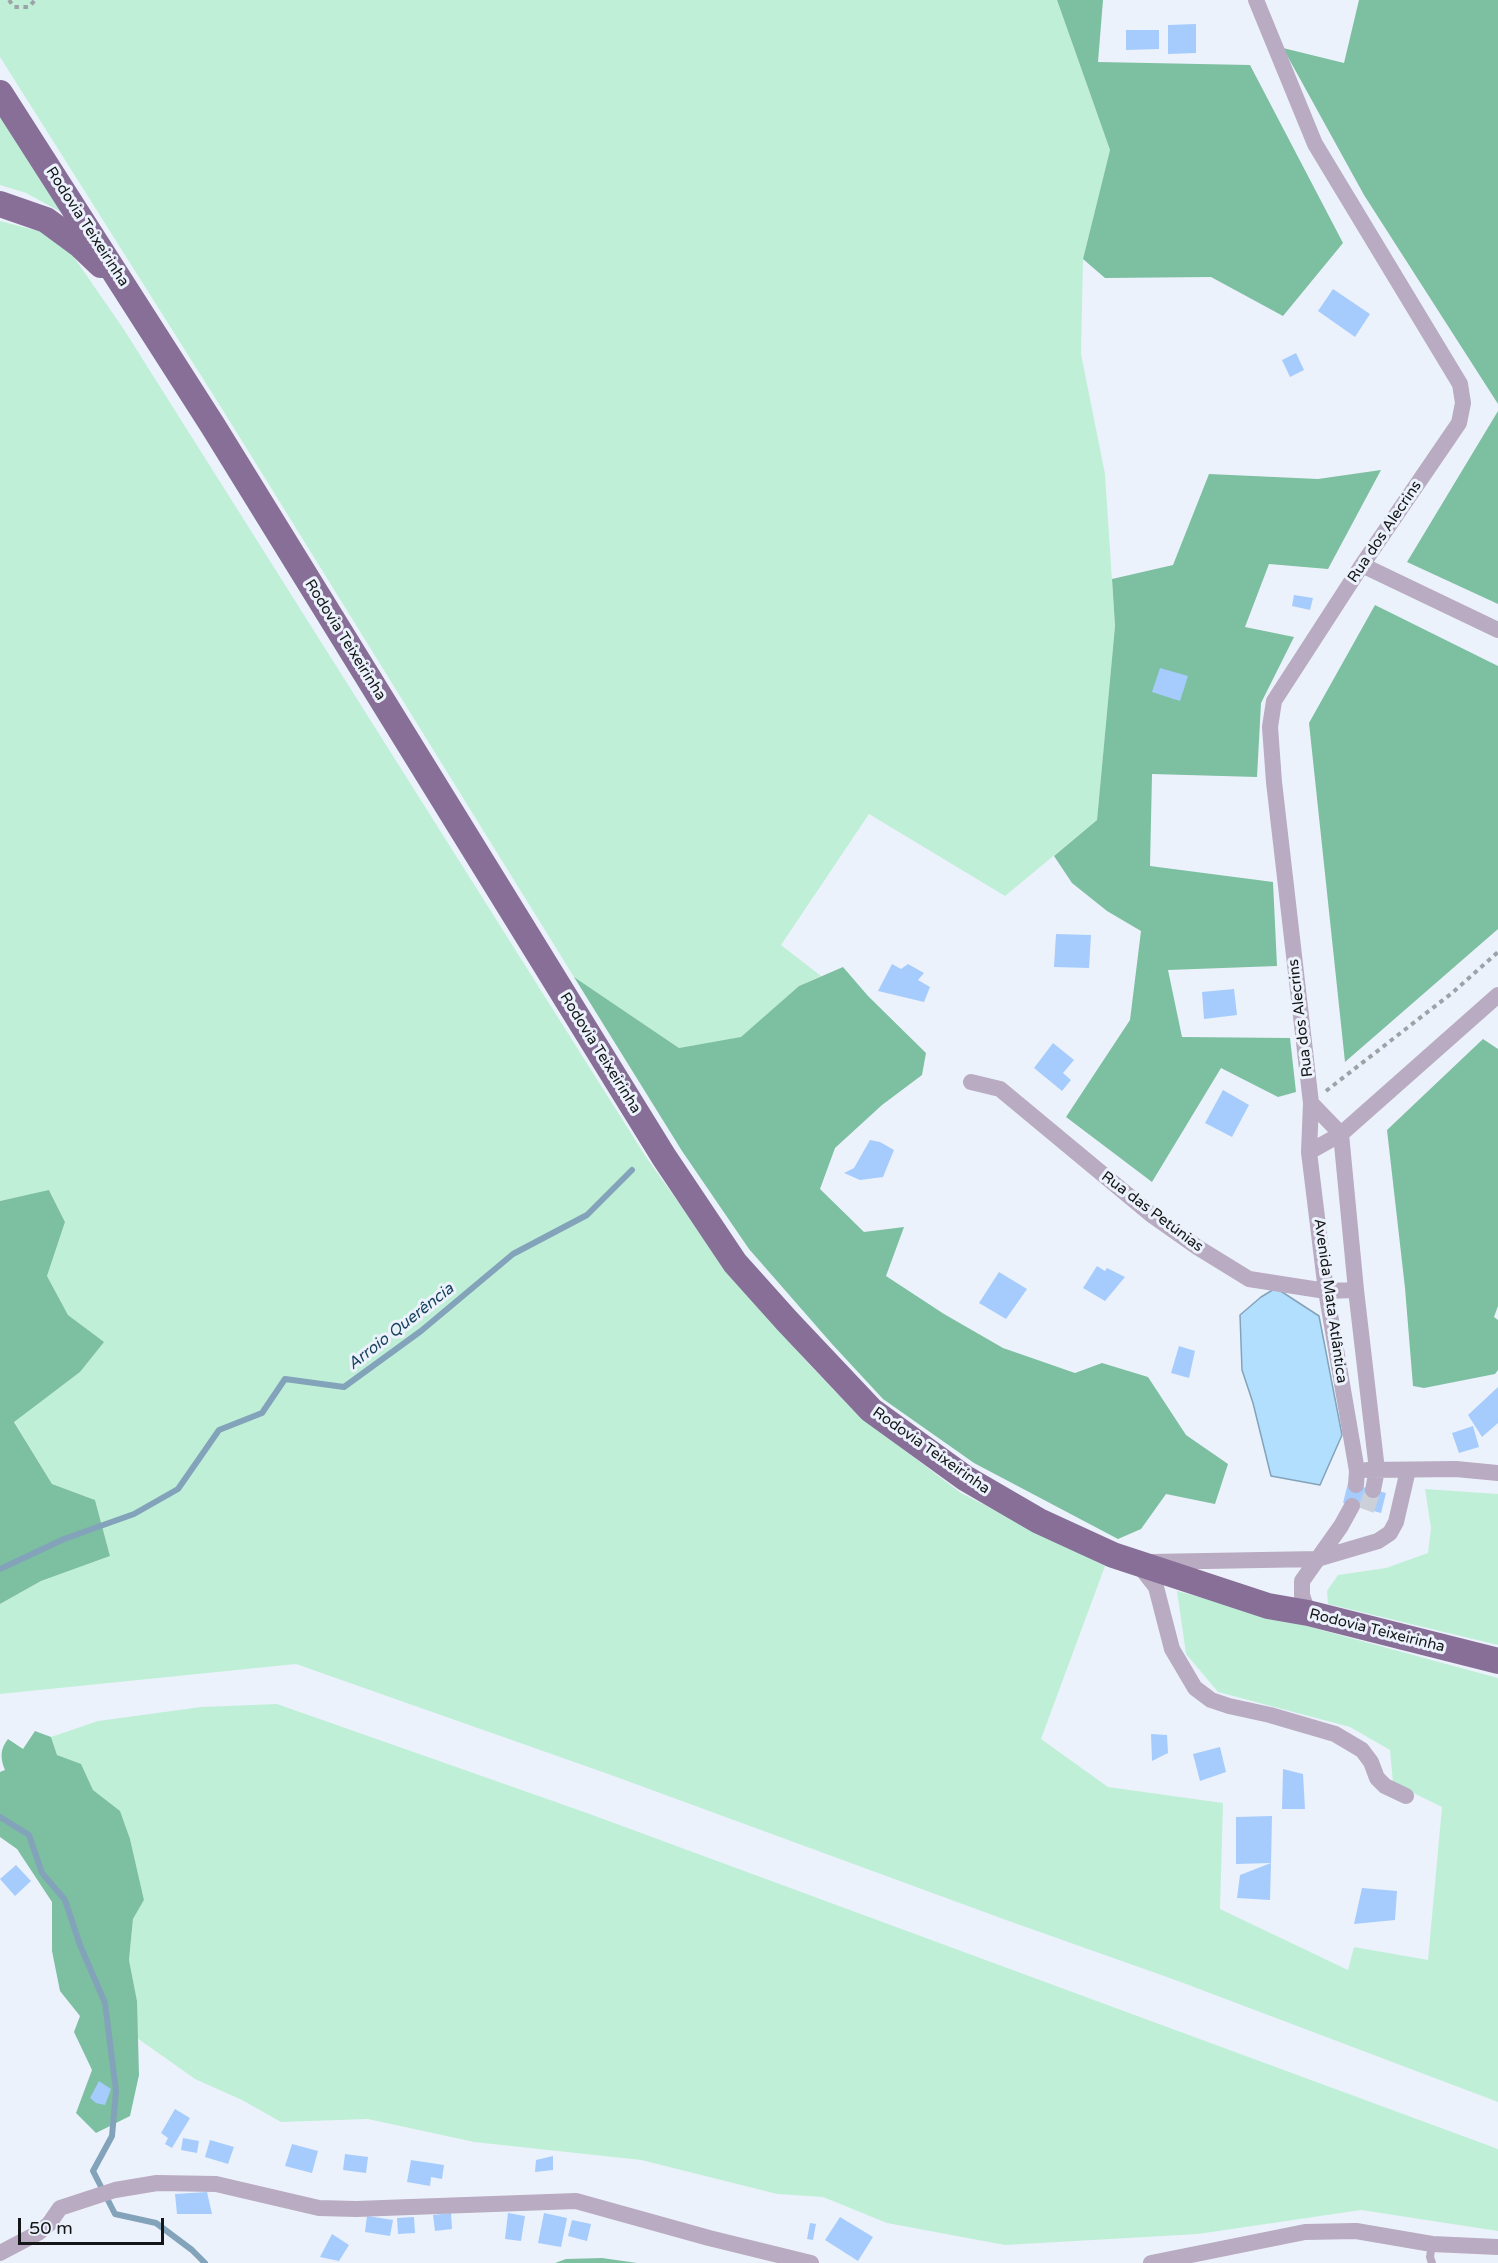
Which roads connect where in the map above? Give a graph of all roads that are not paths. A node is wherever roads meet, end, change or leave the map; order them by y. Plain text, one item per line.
1 (1256, 0) edge
2 (0, 93) edge
3 (0, 204) edge
4 (125, 286) junction
5 (1362, 565) junction
6 (1498, 630) edge
7 (1498, 994) edge
8 (971, 1082) dead end
9 (1311, 1103) junction
10 (1341, 1134) junction
11 (1309, 1152) junction
12 (1356, 1290) junction
13 (1326, 1291) junction
14 (1377, 1470) junction
15 (1408, 1470) junction
16 (1498, 1473) edge
17 (1359, 1508) tunnel mouth
18 (1317, 1559) junction
19 (1137, 1564) junction
20 (1308, 1614) junction
21 (1498, 1661) edge
22 (1406, 1796) dead end
23 (1432, 2244) junction
24 (1498, 2247) edge
25 (0, 2253) edge
26 (811, 2263) edge
27 (1151, 2263) edge
28 (1432, 2263) edge

1 - 5 street, Rua dos Alecrins
2 - 4 main road, Rodovia Teixeirinha
3 - 4 main road
4 - 19 main road, Rodovia Teixeirinha
5 - 6 street
5 - 9 street, Rua dos Alecrins
7 - 10 street
8 - 13 street, Rua das Petúnias
9 - 10 street
9 - 11 street, Rua dos Alecrins
10 - 11 street
10 - 12 street, Avenida Mata Atlântica
11 - 13 street, Avenida Mata Atlântica
12 - 13 street, Rua das Petúnias
12 - 14 street, Avenida Mata Atlântica
13 - 14 street, Avenida Mata Atlântica
14 - 15 street
15 - 16 street
15 - 18 street
17 - 18 street
18 - 19 street
18 - 20 street
19 - 20 main road, Rodovia Teixeirinha
19 - 22 street
20 - 21 main road, Rodovia Teixeirinha
23 - 24 street
23 - 27 street
23 - 28 lane
25 - 26 street

